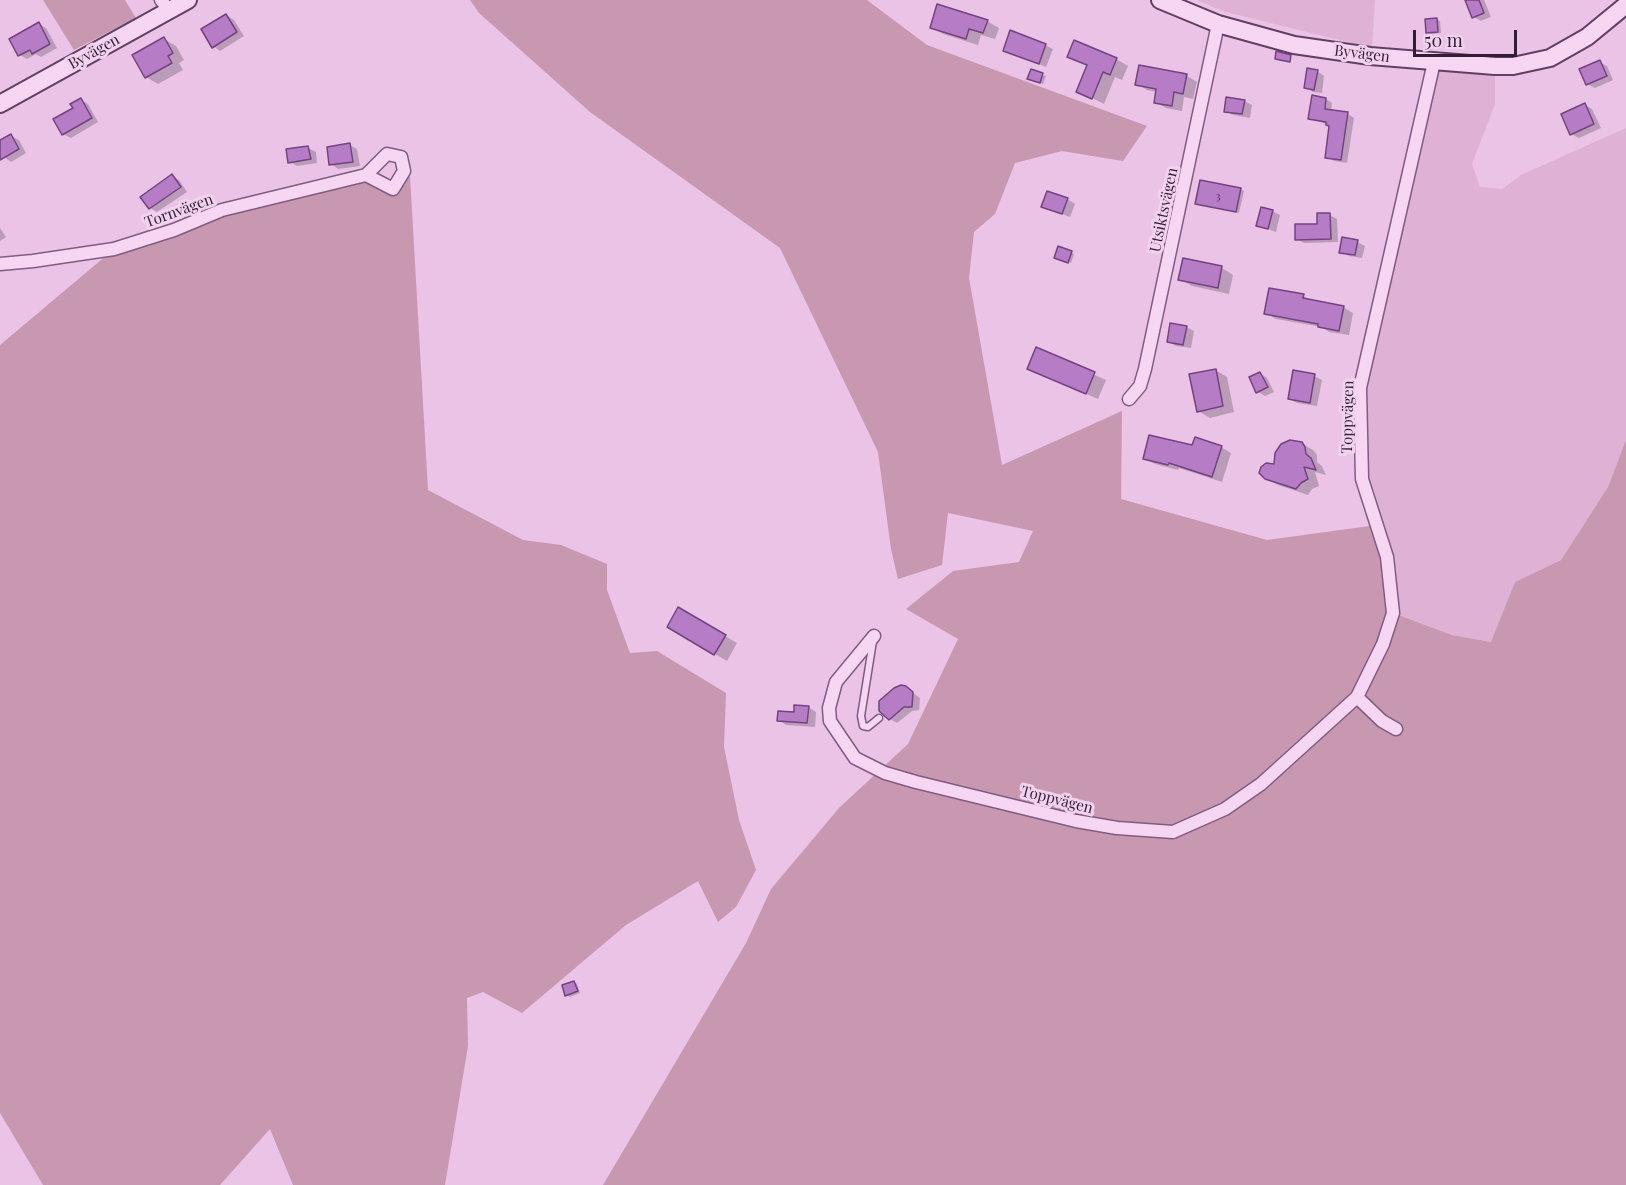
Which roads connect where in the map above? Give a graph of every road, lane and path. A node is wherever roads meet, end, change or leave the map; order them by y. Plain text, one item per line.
1 (188, 0) edge
2 (1160, 0) edge
3 (165, 5) edge
4 (1626, 5) edge
5 (1218, 24) junction
6 (1434, 62) junction
7 (0, 104) edge
8 (366, 175) dead end
9 (0, 264) edge
10 (1129, 399) dead end
11 (874, 636) joint
12 (1357, 697) junction
13 (879, 718) dead end
14 (1396, 729) dead end

1 - 3 street, Byvägen
2 - 5 street, Byvägen
3 - 7 street, Byvägen
4 - 6 street, Byvägen
5 - 6 street, Byvägen
5 - 10 street, Utsiktsvägen
6 - 12 street, Toppvägen
8 - 9 street, Tornvägen
11 - 12 street, Toppvägen
11 - 13 lane
12 - 14 street

